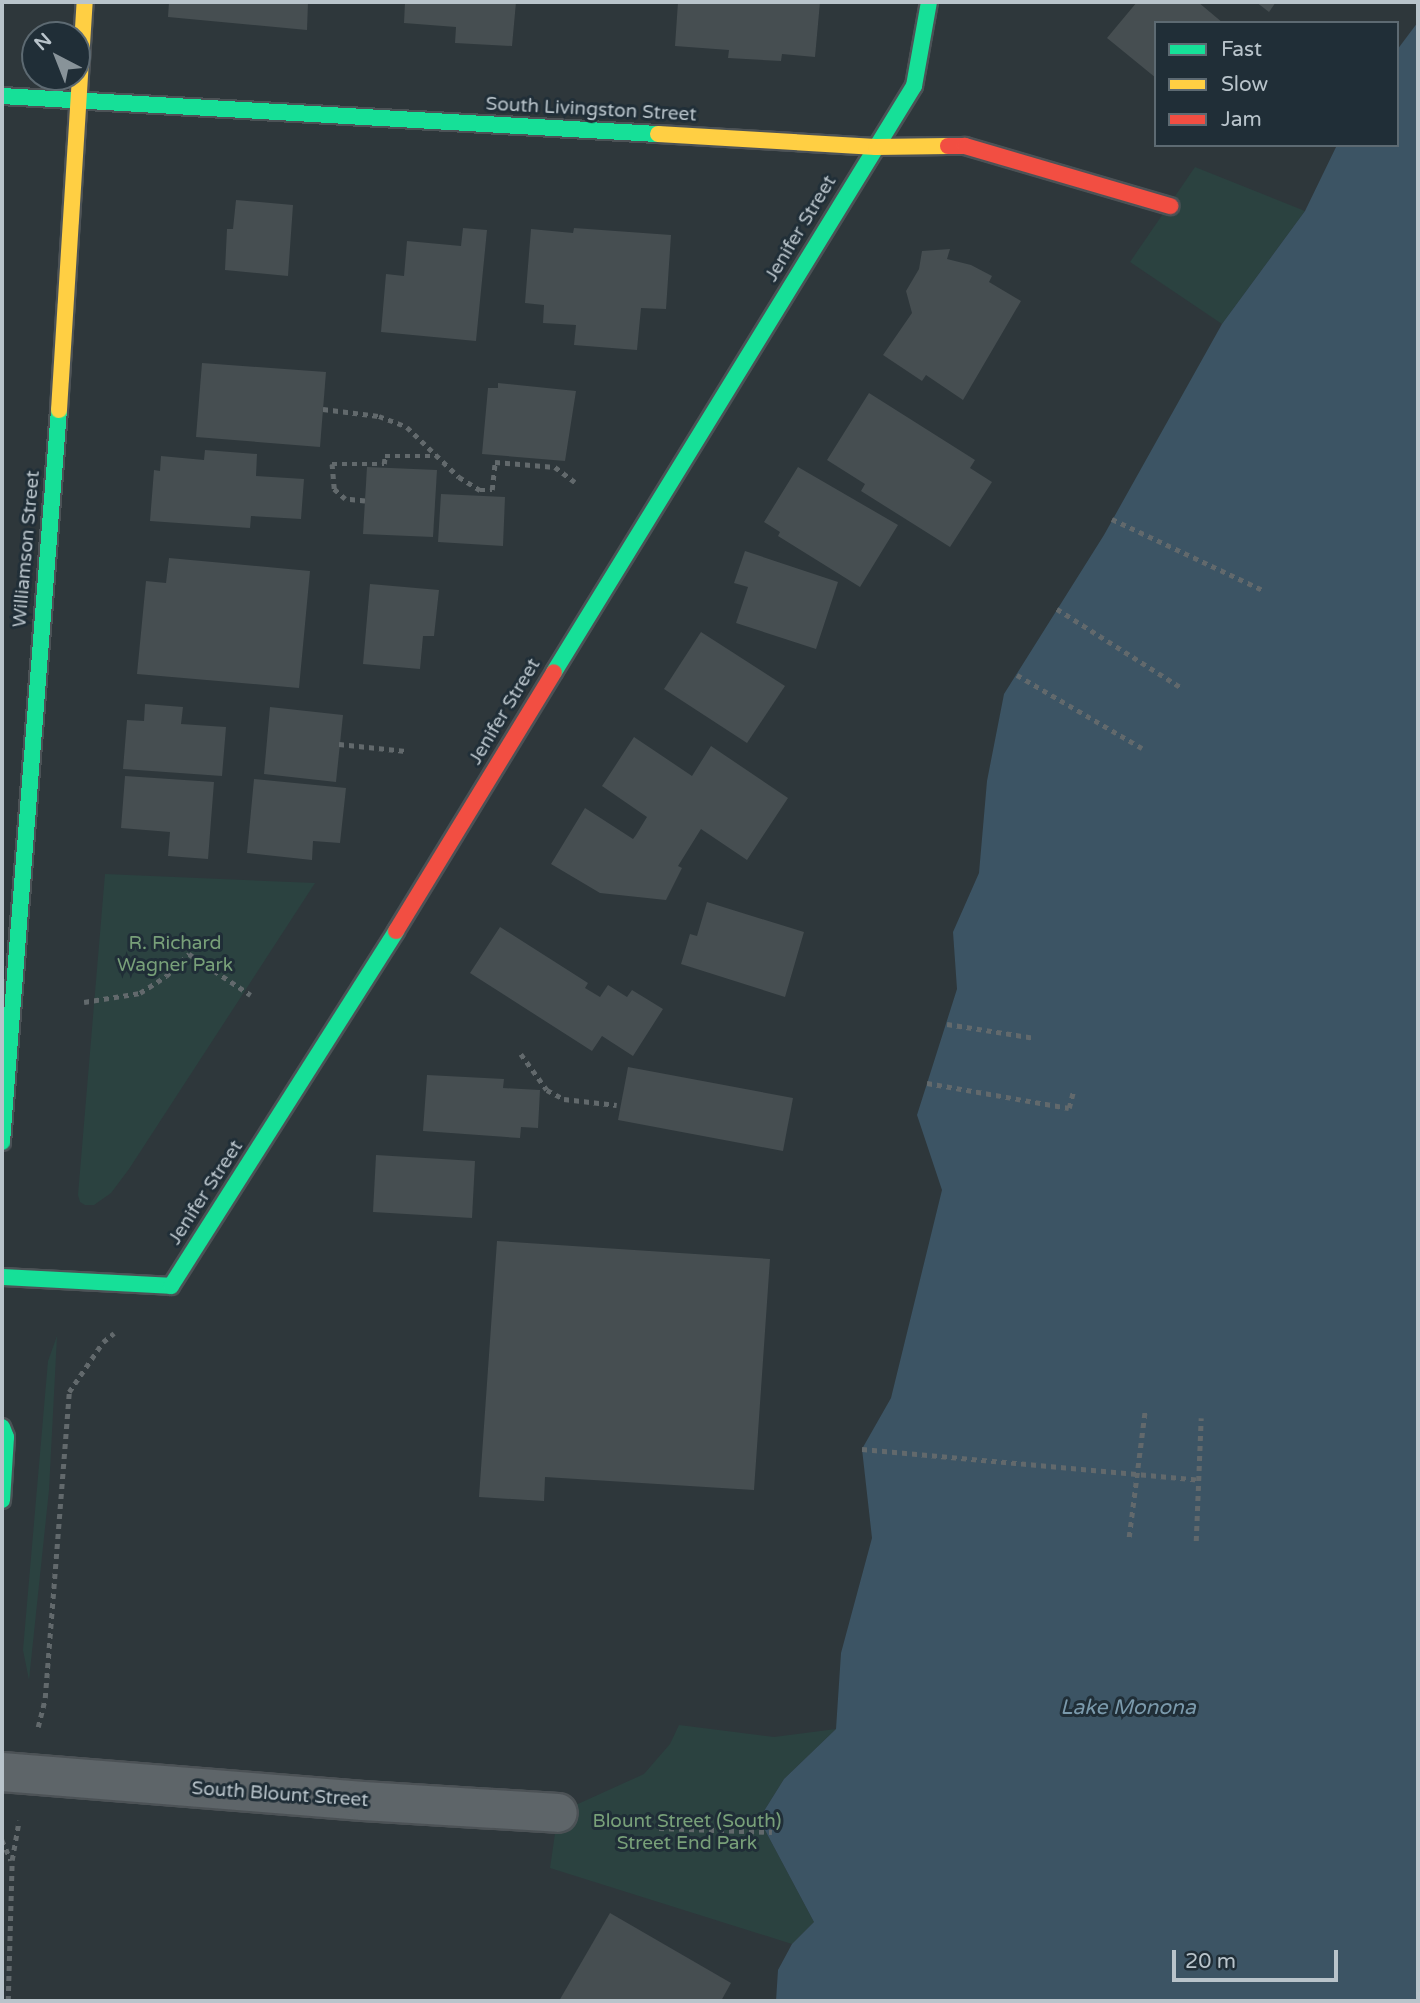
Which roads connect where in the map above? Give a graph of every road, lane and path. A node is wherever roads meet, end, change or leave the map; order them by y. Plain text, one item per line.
1 (85, 2) edge
2 (929, 2) edge
3 (2, 96) edge
4 (81, 101) junction
5 (876, 147) junction
6 (1170, 206) dead end
7 (323, 409) dead end
8 (436, 456) junction
9 (575, 482) dead end
10 (365, 501) dead end
11 (1112, 519) dead end
12 (1265, 591) dead end
13 (1058, 609) dead end
14 (1017, 674) dead end
15 (1182, 688) dead end
16 (340, 744) dead end
17 (1142, 748) dead end
18 (406, 751) dead end
19 (251, 995) dead end
20 (84, 1002) dead end
21 (947, 1024) dead end
22 (1035, 1038) dead end
23 (521, 1054) dead end
24 (927, 1083) dead end
25 (1073, 1092) dead end
26 (617, 1105) dead end
27 (2, 1142) edge
28 (2, 1277) edge
29 (171, 1286) junction
30 (1145, 1410) dead end
31 (1201, 1418) dead end
32 (2, 1427) edge
33 (862, 1449) dead end
34 (1137, 1475) junction
35 (1200, 1480) junction
36 (2, 1500) edge
37 (1129, 1537) dead end
38 (1196, 1541) dead end
39 (42, 1711) dead end
40 (2, 1772) edge
41 (558, 1813) dead end
42 (17, 1828) dead end
43 (659, 1828) dead end
44 (772, 1832) dead end
45 (2, 1840) edge
46 (12, 1860) junction
47 (8, 2001) edge

1 - 4 street, Williamson Street
2 - 5 street, Jenifer Street
3 - 4 street, South Livingston Street
4 - 5 street, South Livingston Street
4 - 27 street, Williamson Street
5 - 6 street, South Livingston Street
5 - 29 street, Jenifer Street
7 - 8 path
8 - 9 path
8 - 10 path
11 - 12 path
13 - 15 path
14 - 17 path
16 - 18 path
19 - 20 path
21 - 22 path
23 - 26 path
24 - 25 path
28 - 29 street
29 - 39 path
30 - 34 path
31 - 35 path
32 - 36 street
33 - 34 path
34 - 35 path
34 - 37 path
35 - 38 path
40 - 41 street, South Blount Street
42 - 46 path
43 - 44 path
45 - 46 path
46 - 47 path

